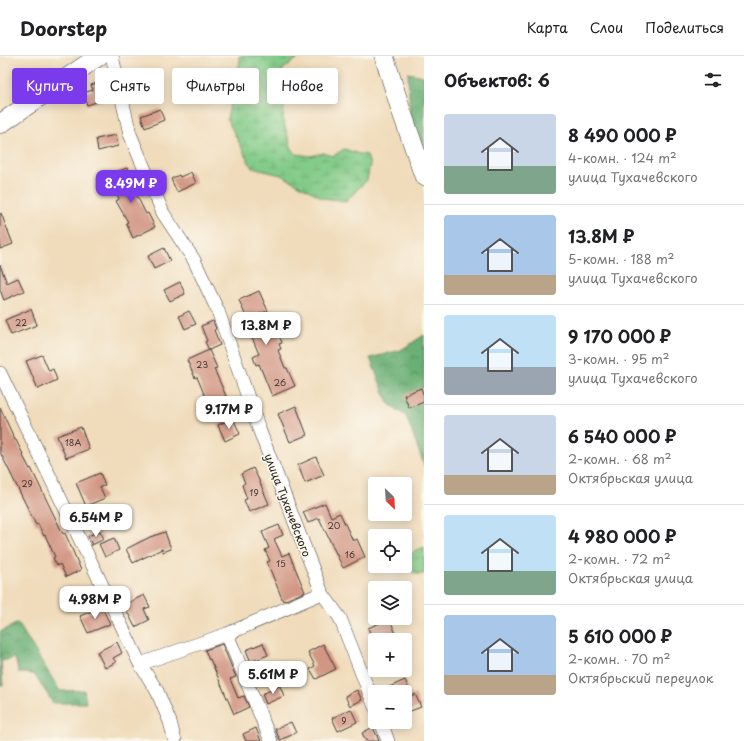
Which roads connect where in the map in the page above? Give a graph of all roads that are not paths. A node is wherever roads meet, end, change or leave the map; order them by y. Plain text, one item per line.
1 (99, 56) edge
2 (112, 56) edge
3 (384, 56) edge
4 (0, 124) edge
5 (424, 176) edge
6 (0, 373) edge
7 (322, 593) junction
8 (227, 634) junction
9 (140, 664) junction
10 (368, 689) edge
11 (384, 729) edge
12 (175, 741) edge
13 (271, 741) edge
14 (388, 741) edge

1 - 4 main road
2 - 7 street, улица Тухачевского
3 - 5 main road
6 - 9 street
7 - 8 street
7 - 10 street, улица Тухачевского
8 - 9 street
8 - 13 street
9 - 12 street
11 - 14 street

